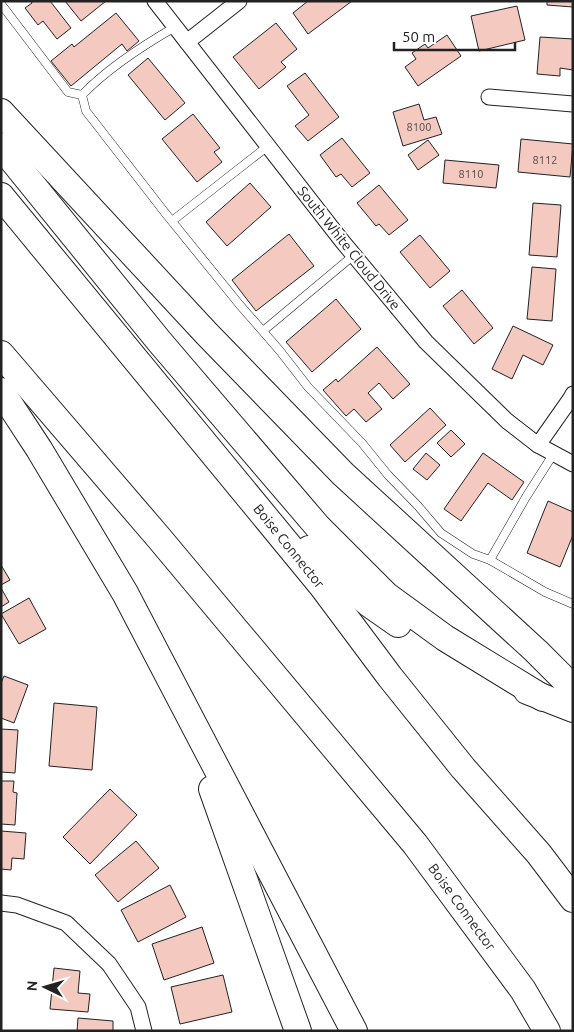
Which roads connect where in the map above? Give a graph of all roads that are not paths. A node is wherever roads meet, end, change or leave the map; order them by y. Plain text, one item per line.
1 (154, 1) edge
2 (239, 1) edge
3 (1, 4) edge
4 (175, 27) junction
5 (187, 42) junction
6 (82, 96) junction
7 (490, 97) dead end
8 (573, 104) edge
9 (1, 112) edge
10 (1, 146) edge
11 (268, 146) junction
12 (1, 196) edge
13 (172, 221) junction
14 (354, 255) junction
15 (262, 331) junction
16 (1, 354) edge
17 (1, 390) edge
18 (573, 394) edge
19 (178, 410) junction
20 (538, 445) junction
21 (554, 453) junction
22 (573, 464) edge
23 (490, 560) junction
24 (573, 604) edge
25 (573, 688) edge
26 (179, 696) junction
27 (543, 698) junction
28 (573, 709) edge
29 (573, 899) edge
30 (1, 903) edge
31 (144, 1031) edge
32 (298, 1031) edge
33 (354, 1031) edge
34 (547, 1031) edge

1 - 4 street, South White Cloud Drive
2 - 5 street
3 - 6 lane
4 - 5 street, South White Cloud Drive
4 - 6 lane
5 - 11 street, South White Cloud Drive
6 - 13 lane
7 - 8 street
9 - 25 highway
10 - 27 highway
11 - 13 lane
11 - 14 street, South White Cloud Drive
12 - 19 highway, Boise Connector
13 - 15 lane
14 - 15 lane
14 - 20 street, South White Cloud Drive
15 - 23 lane
16 - 34 highway, Boise Connector
17 - 26 highway
18 - 20 street
19 - 27 highway
19 - 29 highway, Boise Connector
20 - 21 street, South White Cloud Drive
21 - 22 street, South White Cloud Drive
21 - 23 lane
23 - 24 lane
26 - 32 highway
26 - 33 highway
27 - 28 highway
30 - 31 street

